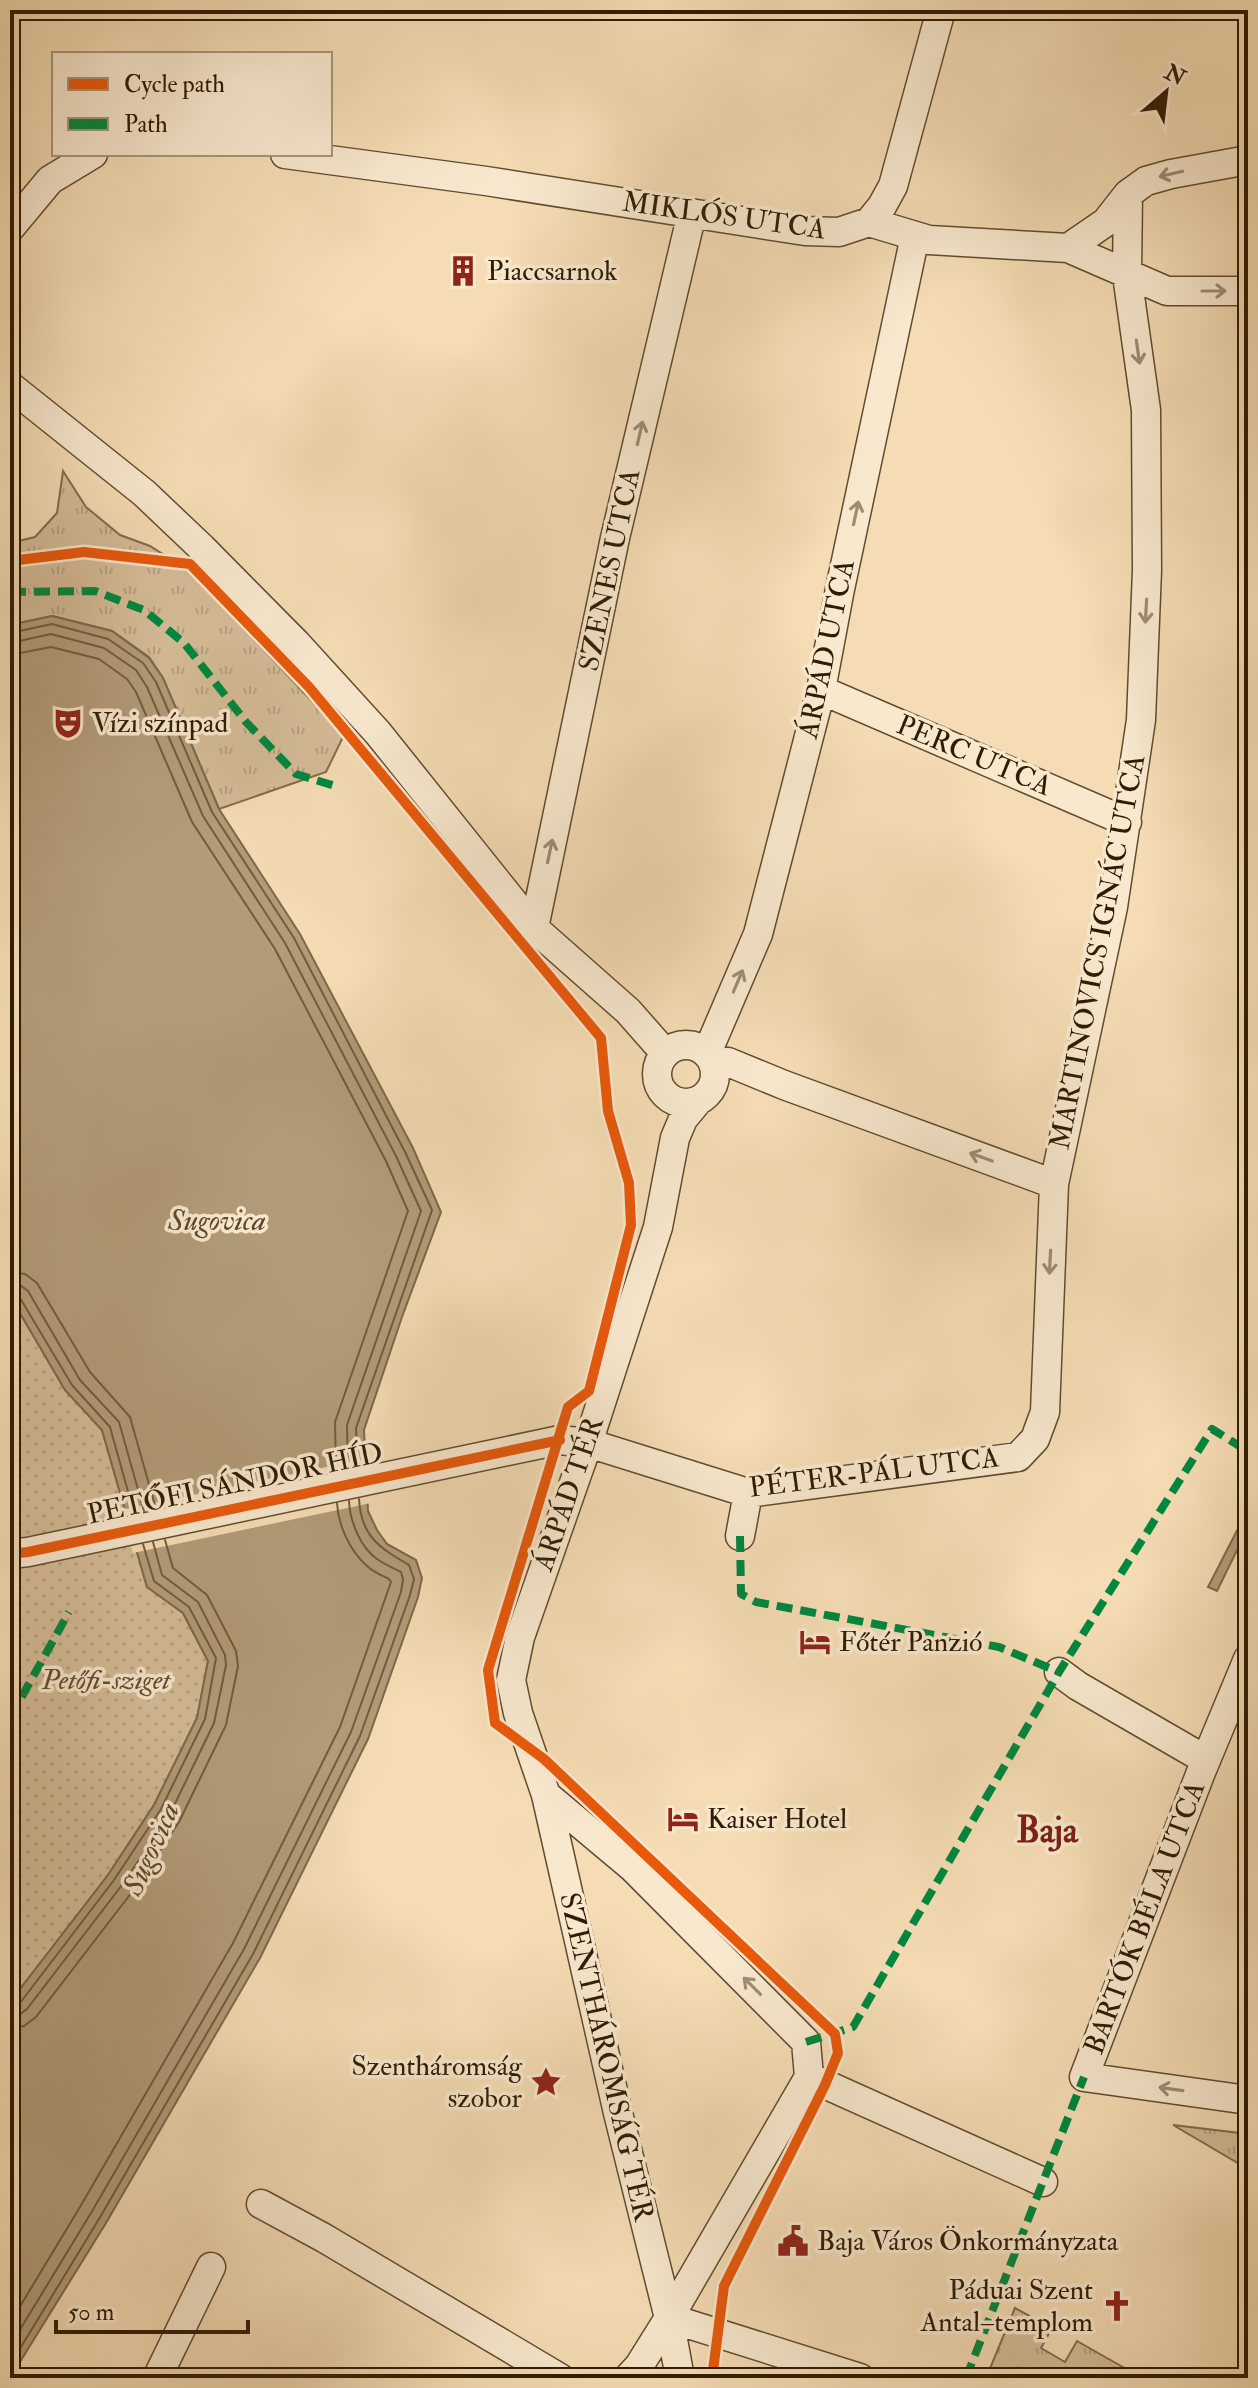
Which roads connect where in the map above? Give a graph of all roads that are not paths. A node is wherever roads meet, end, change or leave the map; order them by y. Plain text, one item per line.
1 (941, 10) edge
2 (90, 156) edge
3 (300, 156) edge
4 (1248, 160) edge
5 (1128, 194) junction
6 (692, 213) junction
7 (869, 222) junction
8 (10, 228) edge
9 (915, 236) junction
10 (1068, 248) junction
11 (1127, 275) junction
12 (1248, 291) edge
13 (10, 386) edge
14 (821, 690) junction
15 (1127, 822) junction
16 (534, 928) junction
17 (711, 1058) junction
18 (672, 1082) junction
19 (1054, 1184) junction
20 (1045, 1412) joint
21 (588, 1443) junction
22 (452, 1463) joint
23 (748, 1493) junction
24 (740, 1536) dead end
25 (19, 1553) edge
26 (1248, 1659) edge
27 (1059, 1672) dead end
28 (518, 1713) joint
29 (1206, 1760) junction
30 (546, 1795) junction
31 (809, 2077) junction
32 (1248, 2100) edge
33 (1043, 2182) dead end
34 (261, 2204) dead end
35 (211, 2267) dead end
36 (669, 2318) junction
37 (157, 2378) edge
38 (560, 2378) edge
39 (628, 2378) edge
40 (680, 2378) edge
41 (860, 2378) edge

1 - 7 street
2 - 8 street
3 - 6 street, MIKLÓS UTCA
4 -> 5 street
5 - 10 street
5 - 11 street, MARTINOVICS IGNÁC UTCA
6 - 7 street, MIKLÓS UTCA
16 -> 6 street, SZENES UTCA
7 - 9 street, MIKLÓS UTCA
9 - 10 street, MIKLÓS UTCA
14 -> 9 street, ÁRPÁD UTCA
10 - 11 street, MIKLÓS UTCA
11 -> 12 street, MIKLÓS UTCA
11 -> 15 street, MARTINOVICS IGNÁC UTCA
13 - 16 street
14 - 15 street, PERC UTCA
17 -> 14 street, ÁRPÁD UTCA
15 - 19 street, MARTINOVICS IGNÁC UTCA
16 - 18 street
17 - 18 street
17 - 18 street
19 -> 17 street
18 - 21 street, ÁRPÁD TÉR
19 -> 20 street, MARTINOVICS IGNÁC UTCA
20 - 23 street, PÉTER-PÁL UTCA
21 - 22 street, PÉTER-PÁL UTCA
21 - 23 street, PÉTER-PÁL UTCA
21 - 28 street, ÁRPÁD TÉR
22 - 25 street, PETŐFI SÁNDOR HÍD
23 - 24 street
26 - 29 street, BARTÓK BÉLA UTCA
27 - 29 street
28 - 30 street, SZENTHÁROMSÁG TÉR
32 -> 29 street, BARTÓK BÉLA UTCA
31 -> 30 street
30 - 36 street, SZENTHÁROMSÁG TÉR
31 - 33 street
31 - 36 street
34 - 38 street
35 - 37 street
36 - 39 street
36 - 40 street, SZENTHÁROMSÁG TÉR
36 - 41 street

